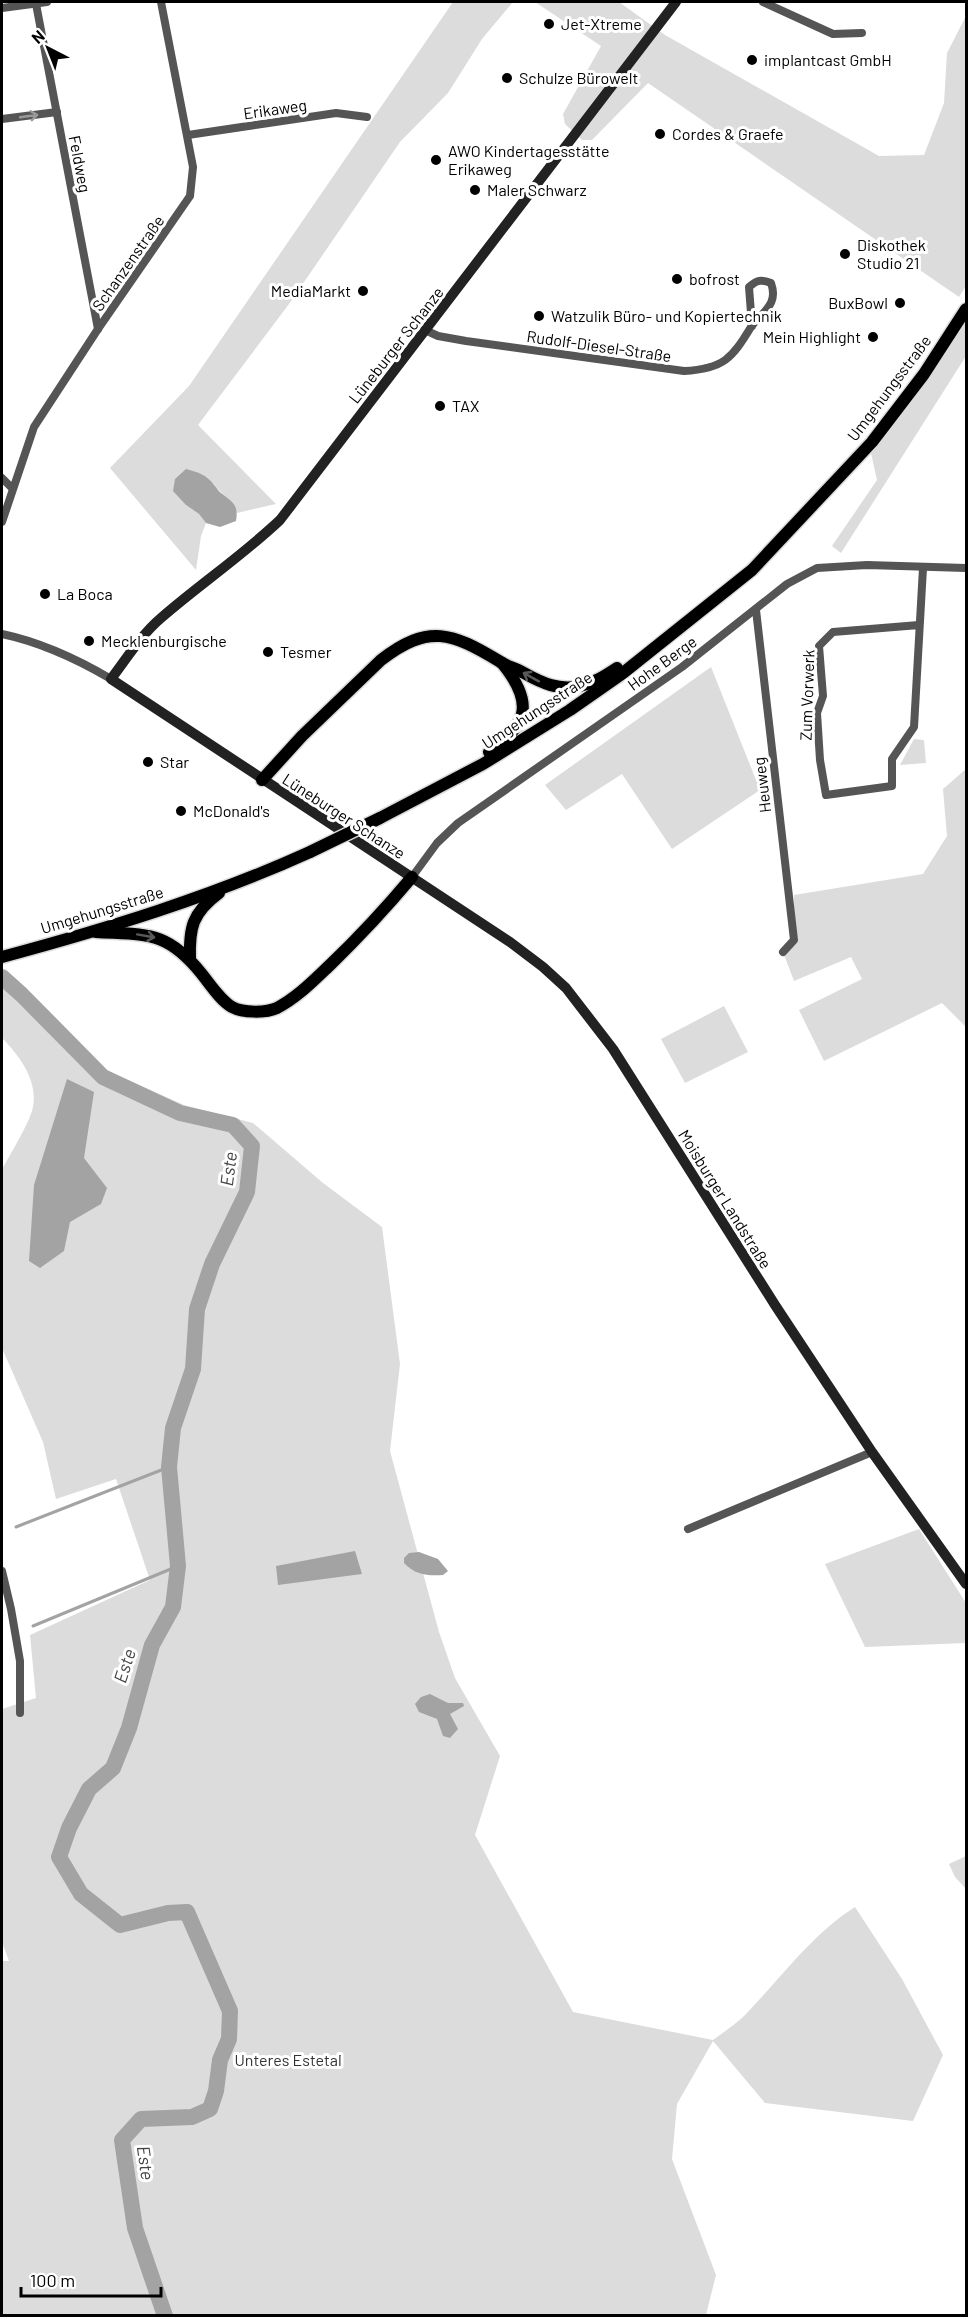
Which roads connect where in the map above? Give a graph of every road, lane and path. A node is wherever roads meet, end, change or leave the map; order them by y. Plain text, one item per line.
1 (47, 2) edge
2 (161, 2) edge
3 (676, 2) edge
4 (764, 2) edge
5 (36, 3) junction
6 (2, 8) edge
7 (862, 33) dead end
8 (57, 112) junction
9 (367, 117) dead end
10 (2, 119) edge
11 (188, 135) junction
12 (966, 309) edge
13 (752, 326) junction
14 (98, 329) junction
15 (425, 330) junction
16 (2, 478) edge
17 (12, 488) junction
18 (2, 522) edge
19 (923, 568) junction
20 (966, 568) edge
21 (756, 610) junction
22 (694, 618) junction
23 (919, 624) junction
24 (2, 634) edge
25 (501, 662) junction
26 (111, 679) junction
27 (262, 780) junction
28 (428, 794) junction
29 (412, 877) junction
30 (227, 887) junction
31 (96, 932) junction
32 (783, 952) dead end
33 (2, 957) edge
34 (190, 959) junction
35 (872, 1452) junction
36 (688, 1529) dead end
37 (2, 1571) edge
38 (966, 1584) edge
39 (20, 1713) dead end

1 - 5 street
2 - 11 street, Schanzenstraße
3 - 15 main road, Lüneburger Schanze
4 - 7 street
5 - 6 street
5 - 8 street, Feldweg
10 -> 8 street
8 - 14 street, Feldweg
9 - 11 street, Erikaweg
11 - 14 street, Schanzenstraße
12 - 22 main road, Umgehungsstraße
13 - 13 street, Rudolf-Diesel-Straße
13 - 15 street, Rudolf-Diesel-Straße
14 - 17 street, Schanzenstraße
15 - 26 main road, Lüneburger Schanze
16 - 17 street
17 - 18 street, Schanzenstraße
19 - 20 street, Hohe Berge
19 - 21 street, Hohe Berge
19 - 23 street, Zum Vorwerk
21 - 29 street, Hohe Berge
21 - 32 street, Heuweg
22 -> 25 main road
22 - 28 main road, Umgehungsstraße
23 - 23 street, Zum Vorwerk
24 - 26 street, Lüneburger Schanze
25 - 27 main road
25 - 28 main road
26 - 27 main road, Lüneburger Schanze
27 - 29 main road, Lüneburger Schanze
28 - 30 main road, Umgehungsstraße, bridge
29 - 34 main road
29 - 35 main road, Moisburger Landstraße
30 - 31 main road, Umgehungsstraße
30 - 34 main road
31 - 33 main road, Umgehungsstraße
31 -> 34 main road
35 - 36 street
35 - 38 main road, Moisburger Landstraße
37 - 39 street

